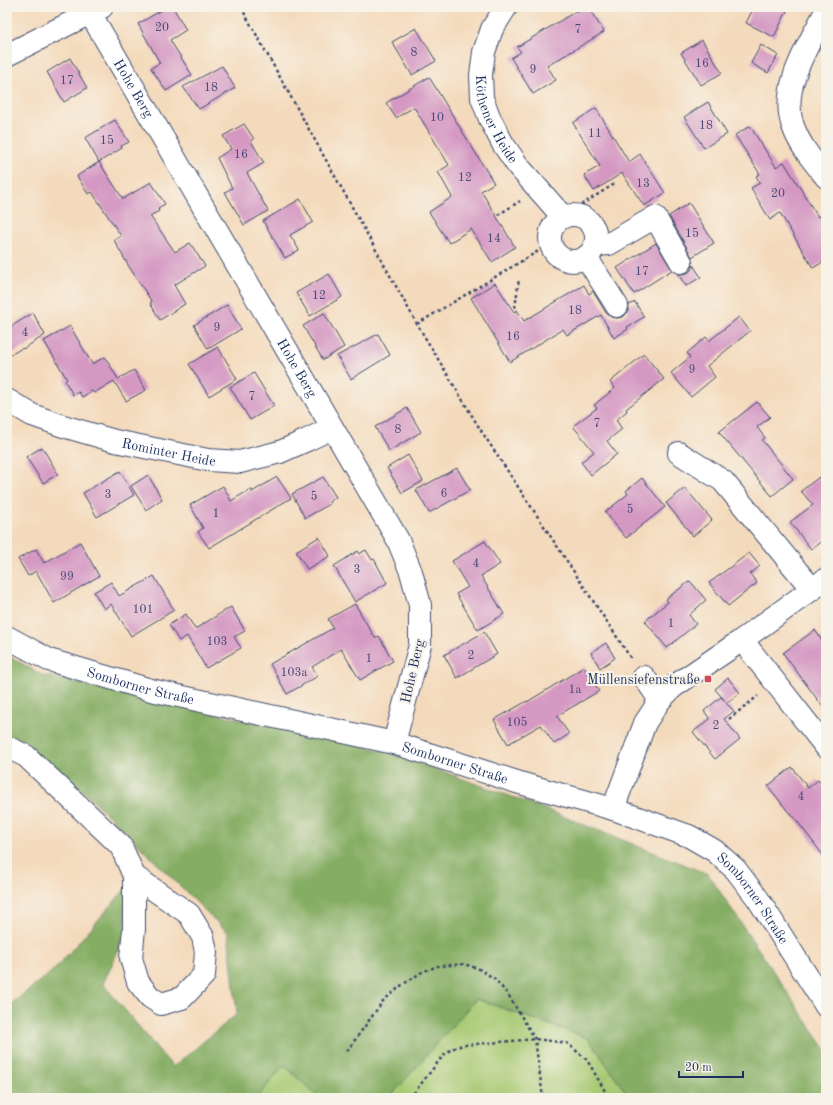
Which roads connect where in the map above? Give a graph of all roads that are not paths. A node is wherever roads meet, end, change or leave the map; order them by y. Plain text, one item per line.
1 (506, 7) edge
2 (96, 10) edge
3 (826, 12) edge
4 (7, 55) edge
5 (826, 177) edge
6 (567, 216) junction
7 (591, 251) junction
8 (681, 262) dead end
9 (617, 306) dead end
10 (7, 400) edge
11 (332, 428) junction
12 (679, 453) dead end
13 (819, 584) edge
14 (7, 637) edge
15 (742, 640) junction
16 (638, 668) road end
17 (660, 700) junction
18 (394, 743) junction
19 (7, 747) edge
20 (826, 748) edge
21 (613, 809) junction
22 (134, 876) junction
23 (826, 1006) edge

1 - 6 street, Köthener Heide
2 - 4 street
2 - 11 street, Hohe Berg
3 - 5 street
6 - 7 street, Köthener Heide
6 - 7 street
7 - 8 street
7 - 9 street
10 - 11 street, Rominter Heide
11 - 18 street, Hohe Berg
12 - 13 street
13 - 15 street
14 - 18 street, Somborner Straße
15 - 17 street
15 - 20 street
16 - 17 street
17 - 21 street
18 - 21 street, Somborner Straße
19 - 22 street
21 - 23 street, Somborner Straße
22 - 22 street

